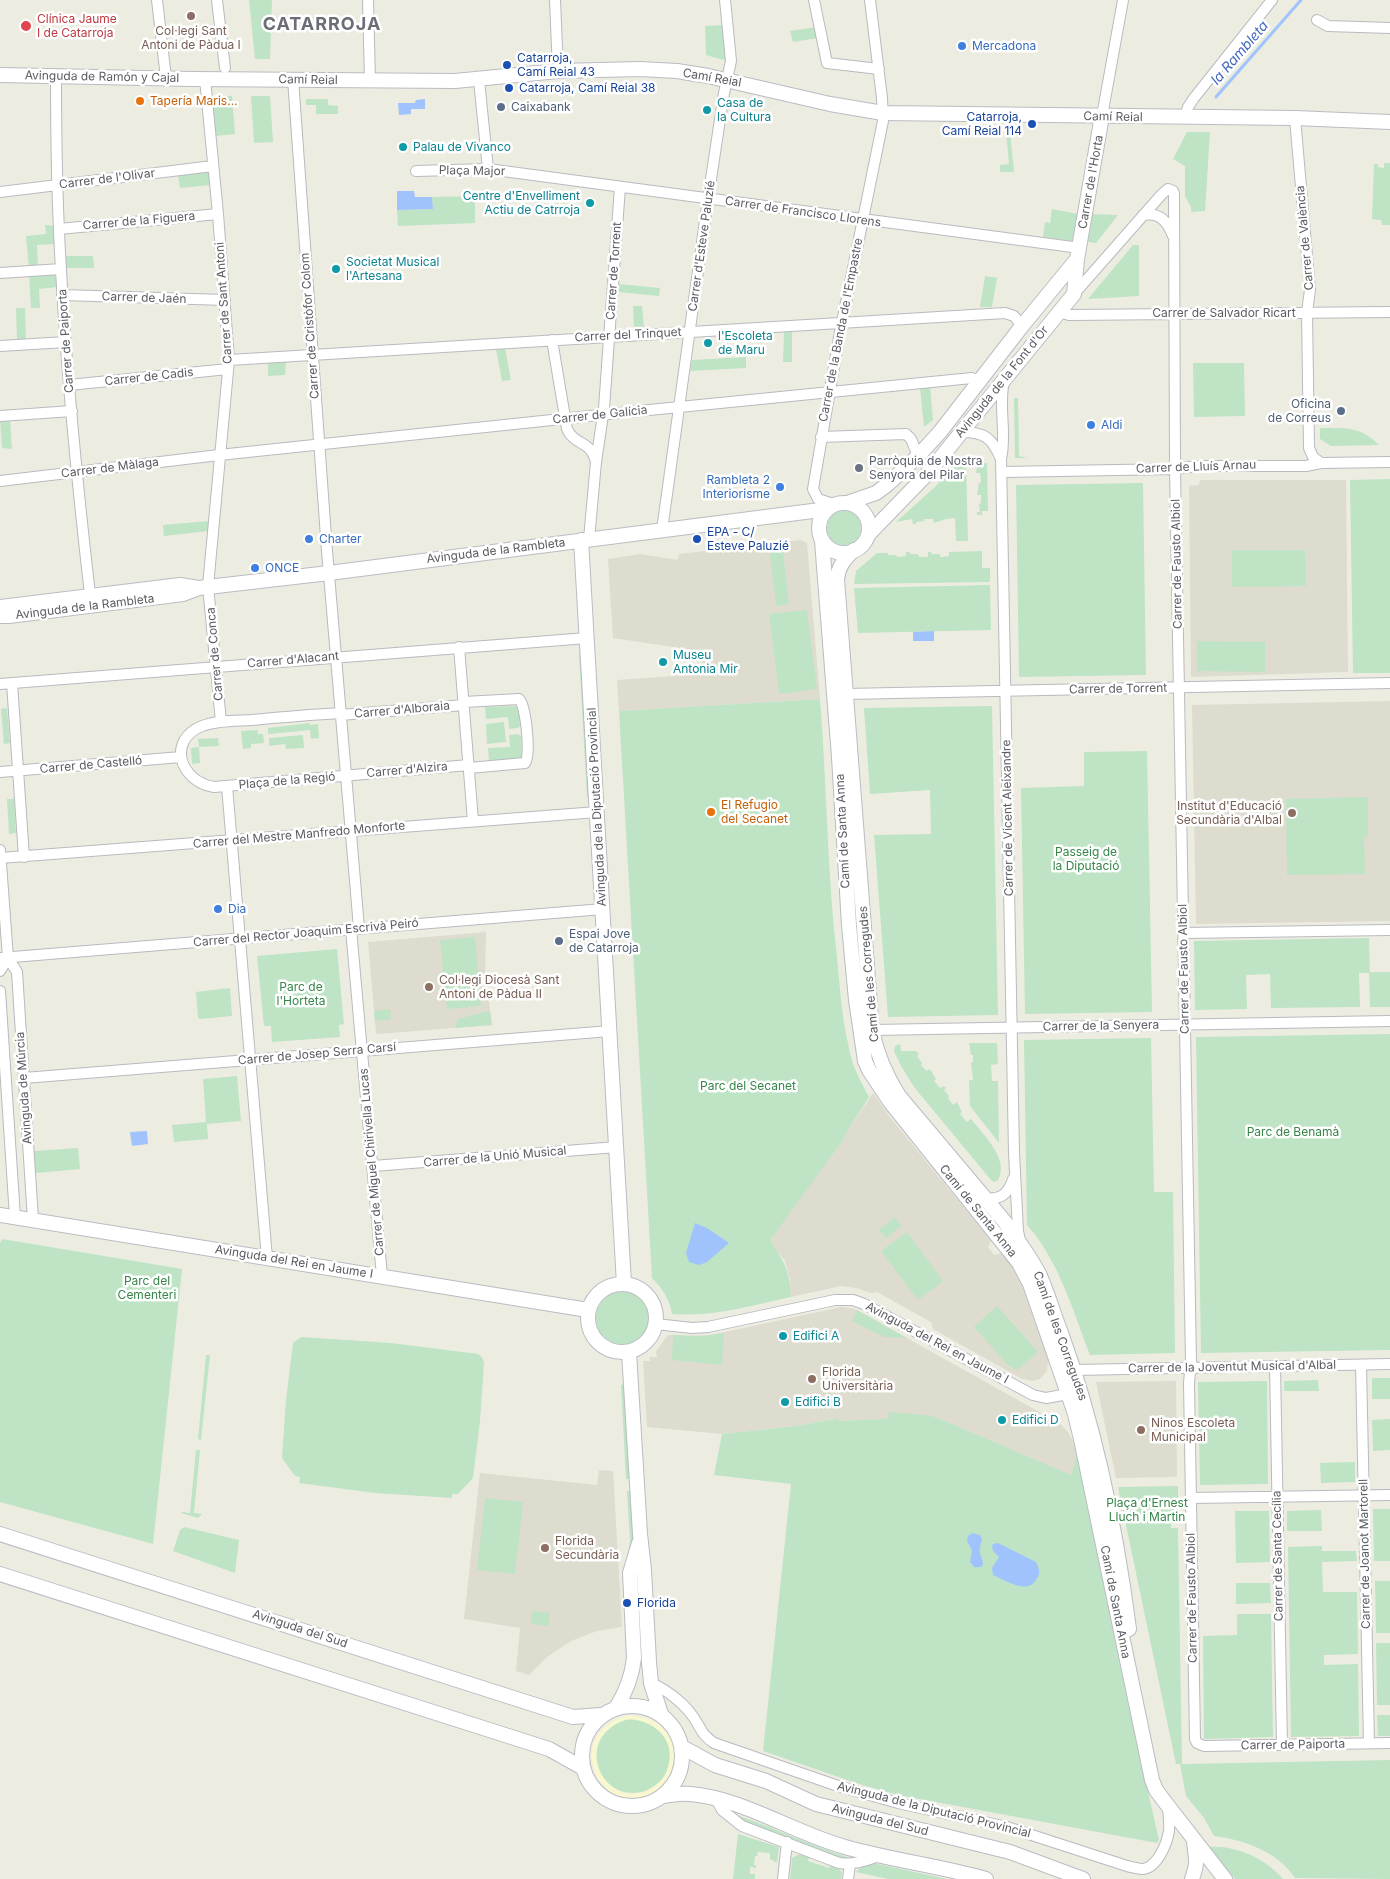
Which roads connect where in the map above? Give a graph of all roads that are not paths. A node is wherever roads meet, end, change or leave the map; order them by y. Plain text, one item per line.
1 (157, 0) edge
2 (217, 0) edge
3 (368, 0) edge
4 (555, 0) edge
5 (725, 0) edge
6 (814, 0) edge
7 (870, 0) edge
8 (1123, 0) edge
9 (1272, 0) edge
10 (1317, 20) dead end
11 (1390, 28) edge
12 (224, 68) dead end
13 (879, 69) junction
14 (558, 71) junction
15 (0, 74) edge
16 (56, 76) junction
17 (166, 78) junction
18 (205, 79) junction
19 (293, 79) junction
20 (370, 80) junction
21 (479, 80) junction
22 (726, 80) junction
23 (883, 113) junction
24 (1102, 116) junction
25 (1185, 118) junction
26 (1295, 118) junction
27 (1390, 122) edge
28 (213, 166) junction
29 (488, 169) junction
30 (416, 171) dead end
31 (528, 174) joint
32 (57, 186) junction
33 (620, 187) junction
34 (0, 192) edge
35 (1174, 194) joint
36 (708, 199) junction
37 (218, 214) junction
38 (1143, 215) junction
39 (862, 220) junction
40 (59, 229) junction
41 (1174, 239) junction
42 (1078, 254) junction
43 (61, 269) junction
44 (0, 273) edge
45 (1074, 294) junction
46 (62, 295) junction
47 (225, 300) junction
48 (1059, 312) junction
49 (1307, 312) junction
50 (1390, 312) edge
51 (1173, 313) junction
52 (842, 324) junction
53 (1022, 326) junction
54 (690, 332) junction
55 (610, 336) junction
56 (1038, 336) junction
57 (552, 340) junction
58 (66, 342) junction
59 (0, 346) edge
60 (1007, 346) junction
61 (312, 355) junction
62 (229, 364) junction
63 (1005, 379) junction
64 (980, 382) junction
65 (70, 385) junction
66 (829, 391) junction
67 (680, 406) junction
68 (72, 411) junction
69 (604, 414) junction
70 (0, 416) edge
71 (564, 419) junction
72 (962, 432) junction
73 (821, 437) junction
74 (319, 445) junction
75 (1309, 448) junction
76 (219, 455) junction
77 (918, 456) junction
78 (1001, 459) junction
79 (596, 462) junction
80 (1390, 462) edge
81 (1321, 463) junction
82 (1291, 466) junction
83 (1175, 469) junction
84 (1002, 472) junction
85 (77, 473) junction
86 (0, 481) edge
87 (837, 506) junction
88 (793, 515) junction
89 (662, 530) junction
90 (821, 535) junction
91 (868, 535) junction
92 (585, 540) junction
93 (848, 552) junction
94 (329, 573) junction
95 (826, 577) junction
96 (204, 587) junction
97 (91, 601) junction
98 (0, 607) edge
99 (0, 616) edge
100 (587, 638) junction
101 (459, 646) junction
102 (335, 657) junction
103 (216, 666) junction
104 (12, 683) junction
105 (1390, 683) edge
106 (0, 684) edge
107 (1179, 688) junction
108 (1006, 692) junction
109 (846, 694) junction
110 (464, 703) junction
111 (340, 714) junction
112 (221, 722) junction
113 (181, 757) junction
114 (469, 766) junction
115 (18, 771) junction
116 (0, 772) edge
117 (345, 775) junction
118 (227, 786) junction
119 (597, 812) junction
120 (473, 821) junction
121 (350, 831) junction
122 (232, 841) junction
123 (0, 855) edge
124 (24, 857) junction
125 (603, 909) junction
126 (355, 929) junction
127 (1390, 930) edge
128 (1183, 933) junction
129 (241, 938) junction
130 (4, 958) edge
131 (0, 971) edge
132 (0, 991) edge
133 (1390, 1021) edge
134 (1184, 1025) junction
135 (1012, 1027) junction
136 (872, 1030) junction
137 (610, 1031) junction
138 (362, 1050) junction
139 (251, 1059) junction
140 (24, 1078) junction
141 (617, 1147) junction
142 (373, 1166) junction
143 (1014, 1176) junction
144 (984, 1198) junction
145 (0, 1215) edge
146 (15, 1217) junction
147 (33, 1220) junction
148 (1021, 1244) junction
149 (267, 1258) junction
150 (382, 1276) junction
151 (624, 1284) junction
152 (588, 1310) junction
153 (656, 1324) junction
154 (629, 1352) junction
155 (1361, 1364) junction
156 (1390, 1364) edge
157 (1275, 1366) junction
158 (1190, 1368) junction
159 (1074, 1370) junction
160 (1068, 1394) junction
161 (1390, 1495) edge
162 (1364, 1496) junction
163 (1277, 1497) junction
164 (1191, 1498) junction
165 (0, 1534) edge
166 (640, 1534) junction
167 (0, 1574) edge
168 (651, 1683) junction
169 (616, 1708) junction
170 (661, 1714) junction
171 (601, 1715) junction
172 (1140, 1726) junction
173 (1197, 1743) joint
174 (1369, 1743) junction
175 (1390, 1743) edge
176 (1282, 1745) junction
177 (682, 1747) junction
178 (583, 1768) junction
179 (663, 1796) junction
180 (716, 1799) junction
181 (1168, 1806) junction
182 (1194, 1839) junction
183 (787, 1842) junction
184 (879, 1856) junction
185 (850, 1864) junction
186 (783, 1879) edge
187 (848, 1879) edge
188 (986, 1879) edge
189 (1083, 1879) edge
190 (1192, 1879) edge
191 (1225, 1879) edge

1 - 17 street
2 - 12 street
3 - 20 street
4 - 14 street
5 - 22 street, Carrer d'Esteve Paluzié
6 - 13 street
7 - 13 street, Carrer de la Banda de l'Empastre
8 - 24 street
9 - 25 street
10 - 11 street
13 - 23 street, Carrer de la Banda de l'Empastre
14 - 21 street, Camí Reial
14 - 22 street, Camí Reial
15 - 16 street, Avinguda de Ramón y Cajal
16 - 17 street, Avinguda de Ramón y Cajal
16 - 32 street, Carrer de Paiporta
17 - 18 street, Avinguda de Ramón y Cajal
18 - 19 street, Camí Reial
18 - 28 street, Carrer de Sant Antoni
19 - 20 street, Camí Reial
19 - 61 street, Carrer de Cristòfor Colom
20 - 21 street, Camí Reial
21 - 29 street
22 - 23 street, Camí Reial
22 - 36 street, Carrer d'Esteve Paluzié
23 - 24 street, Camí Reial
23 - 39 street, Carrer de la Banda de l'Empastre
24 - 25 street, Camí Reial
24 - 42 street, Carrer de l'Horta
25 - 26 street, Camí Reial
26 - 27 street, Camí Reial
26 - 49 street, Carrer de València
28 - 32 street, Carrer de l'Olivar
28 - 37 street, Carrer de Sant Antoni
29 - 30 street, Plaça Major
29 - 31 street, Plaça Major
31 - 33 street, Carrer de Francisco Llorens
32 - 34 street, Carrer de l'Olivar
32 - 40 street, Carrer de Paiporta
33 - 36 street, Carrer de Francisco Llorens
33 - 55 street, Carrer de Torrent
35 - 38 street, Avinguda de la Font d'Or
35 - 41 street, Carrer de Fausto Albiol
36 - 39 street, Carrer de Francisco Llorens
36 - 54 street, Carrer d'Esteve Paluzié
37 - 40 street, Carrer de la Figuera
37 - 47 street, Carrer de Sant Antoni
38 - 41 street
38 - 45 street, Avinguda de la Font d'Or
39 - 42 street, Carrer de Francisco Llorens
39 - 52 street, Carrer de la Banda de l'Empastre
40 - 43 street, Carrer de Paiporta
41 - 51 street, Carrer de Fausto Albiol
42 - 45 street
42 - 53 street, Avinguda de la Rambleta
43 - 44 street
43 - 46 street, Carrer de Paiporta
45 - 48 street, Avinguda de la Font d'Or
46 - 47 street, Carrer de Jaén
46 - 58 street, Carrer de Paiporta
47 - 62 street, Carrer de Sant Antoni
48 - 51 street, Carrer de Salvador Ricart
48 - 56 street, Avinguda de la Font d'Or
49 - 50 street, Carrer de Salvador Ricart
49 - 51 street, Carrer de Salvador Ricart
49 - 75 street, Carrer de València
51 - 83 street, Carrer de Fausto Albiol
52 - 53 street, Carrer del Trinquet
52 - 54 street, Carrer del Trinquet
52 - 66 street, Carrer de la Banda de l'Empastre
53 - 60 street, Avinguda de la Rambleta
54 - 55 street, Carrer del Trinquet
54 - 67 street, Carrer d'Esteve Paluzié
55 - 57 street, Carrer del Trinquet
55 - 69 street, Carrer de Torrent
56 - 60 street
56 - 63 street, Avinguda de la Font d'Or
57 - 61 street, Carrer del Trinquet
57 - 71 street
58 - 59 street
58 - 65 street, Carrer de Paiporta
60 - 64 street, Avinguda de la Rambleta
61 - 62 street, Carrer del Trinquet
61 - 74 street, Carrer de Cristòfor Colom
62 - 65 street, Carrer de Cadis
62 - 76 street, Carrer de Sant Antoni
63 - 72 street, Avinguda de la Font d'Or
63 - 78 street, Carrer de Vicent Aleixandre
64 - 66 street, Carrer de Galícia
64 - 77 street, Avinguda de la Rambleta
65 - 68 street, Carrer de Paiporta
66 - 67 street, Carrer de Galícia
66 - 73 street, Carrer de la Banda de l'Empastre
67 - 69 street, Carrer de Galícia
67 - 89 street, Carrer d'Esteve Paluzié
68 - 70 street
68 - 85 street, Carrer de Paiporta
69 - 71 street, Carrer de Galícia
69 - 79 street, Carrer de Torrent
71 - 74 street, Carrer de Galícia
71 - 79 street
72 - 78 street, Carrer de Vicent Aleixandre
72 - 91 street, Avinguda de la Font d'Or
73 - 77 street
73 - 87 street, Carrer de la Banda de l'Empastre
74 - 76 street, Carrer de Galícia
74 - 94 street, Carrer de Cristòfor Colom
75 - 81 street
75 - 82 street
76 - 85 street, Carrer de Màlaga
76 - 96 street, Carrer de Sant Antoni
77 - 87 street, Avinguda de la Rambleta
78 - 84 street, Carrer de Vicent Aleixandre
79 - 92 street, Carrer de Torrent
80 - 81 street, Carrer de Lluís Arnau
81 - 82 street, Carrer de Lluís Arnau
82 - 83 street, Carrer de Lluís Arnau
83 - 84 street, Carrer de Lluís Arnau
83 - 107 street, Carrer de Fausto Albiol
84 - 108 street, Carrer de Vicent Aleixandre
85 - 86 street, Carrer de Màlaga
85 - 97 street, Carrer de Paiporta
87 - 88 street, Avinguda de la Rambleta
87 - 90 street
87 - 91 street
88 - 89 street, Avinguda de la Rambleta
88 - 90 street
89 - 92 street, Avinguda de la Rambleta
90 - 93 street
90 - 95 street, Camí de Santa Anna
91 - 93 street
92 - 94 street, Avinguda de la Rambleta
92 - 100 street, Avinguda de la Diputació Provincial
93 - 95 street
93 - 109 street, Camí de les Corregudes
94 - 96 street, Avinguda de la Rambleta
94 - 102 street, Carrer de Cristòfor Colom
95 - 160 street, Camí de Santa Anna
96 - 97 street, Avinguda de la Rambleta
96 - 103 street, Carrer de Conca
97 - 98 street, Avinguda de la Rambleta
97 - 99 street, Avinguda de la Rambleta
100 - 101 street, Carrer d'Alacant
100 - 119 street, Avinguda de la Diputació Provincial
101 - 102 street, Carrer d'Alacant
101 - 110 street
102 - 103 street, Carrer d'Alacant
102 - 111 street, Plaça de la Regió
103 - 104 street, Carrer d'Alacant
103 - 112 street, Carrer de Conca
104 - 106 street, Carrer d'Alacant
104 - 115 street
105 - 107 street, Carrer de Torrent
107 - 108 street, Carrer de Torrent
107 - 128 street, Carrer de Fausto Albiol
108 - 109 street, Carrer de Torrent
108 - 135 street, Carrer de Vicent Aleixandre
109 - 136 street, Camí de les Corregudes
110 - 111 street, Carrer d'Alboraia
110 - 114 street
110 - 114 street, Carrer d'Alboraia
111 - 112 street
111 - 117 street, Plaça de la Regió
112 - 113 street
113 - 115 street, Carrer de Castelló
113 - 118 street, Plaça de la Regió
114 - 117 street, Carrer d'Alzira
114 - 120 street
115 - 116 street, Carrer de Castelló
115 - 124 street
117 - 118 street, Plaça de la Regió
117 - 121 street, Carrer de Miguel Chirivella Lucas
118 - 122 street
119 - 120 street, Carrer del Mestre Manfredo Monforte
119 - 125 street, Avinguda de la Diputació Provincial
120 - 121 street, Carrer del Mestre Manfredo Monforte
121 - 122 street, Carrer del Mestre Manfredo Monforte
121 - 126 street, Carrer de Miguel Chirivella Lucas
122 - 124 street, Carrer del Mestre Manfredo Monforte
122 - 129 street
123 - 124 street, Carrer del Mestre Manfredo Monforte
123 - 130 street, Avinguda de Múrcia
125 - 126 street, Carrer del Rector Joaquim Escrivà Peiró
125 - 137 street, Avinguda de la Diputació Provincial
126 - 129 street, Carrer del Rector Joaquim Escrivà Peiró
126 - 138 street, Carrer de Miguel Chirivella Lucas
127 - 128 street
128 - 134 street, Carrer de Fausto Albiol
129 - 130 street, Carrer del Rector Joaquim Escrivà Peiró
129 - 139 street
130 - 131 street
130 - 140 street, Avinguda de Múrcia
132 - 146 street, Avinguda de Múrcia
133 - 134 street, Carrer de la Senyera
134 - 135 street, Carrer de la Senyera
134 - 158 street, Carrer de Fausto Albiol
135 - 136 street, Carrer de la Senyera
135 - 143 street, Carrer de Vicent Aleixandre
136 - 144 street, Camí de les Corregudes
137 - 138 street, Carrer de Josep Serra Carsí
137 - 141 street, Avinguda de la Diputació Provincial
138 - 139 street, Carrer de Josep Serra Carsí
138 - 142 street, Carrer de Miguel Chirivella Lucas
139 - 140 street, Carrer de Josep Serra Carsí
139 - 149 street
140 - 147 street, Avinguda de Múrcia
141 - 142 street, Carrer de la Unió Musical
141 - 151 street, Avinguda de la Diputació Provincial
142 - 150 street, Carrer de Miguel Chirivella Lucas
143 - 144 street
143 - 148 street, Carrer de Vicent Aleixandre
144 - 148 street, Camí de les Corregudes
145 - 146 street, Avinguda del Rei en Jaume I
146 - 147 street, Avinguda del Rei en Jaume I
147 - 149 street, Avinguda del Rei en Jaume I
148 - 159 street, Camí de les Corregudes
149 - 150 street, Avinguda del Rei en Jaume I
150 - 152 street, Avinguda del Rei en Jaume I
151 - 152 street
151 - 153 street
152 - 154 street
153 - 154 street
153 - 160 street, Avinguda del Rei en Jaume I
154 - 166 street
155 - 156 street, Carrer de la Joventut Musical d'Albal
155 - 157 street, Carrer de la Joventut Musical d'Albal
155 - 162 street, Carrer de Joanot Martorell
157 - 158 street, Carrer de la Joventut Musical d'Albal
157 - 163 street, Carrer de Santa Cecília
158 - 159 street, Carrer de la Joventut Musical d'Albal
158 - 164 street, Carrer de Fausto Albiol
159 - 172 street, Camí de les Corregudes
160 - 172 street, Camí de Santa Anna
161 - 162 street
162 - 163 street
162 - 174 street, Carrer de Joanot Martorell
163 - 164 street
163 - 176 street, Carrer de Santa Cecília
164 - 173 street, Carrer de Fausto Albiol
165 - 171 street, Avinguda del Sud
166 - 168 street
166 - 169 street
167 - 178 street
168 - 170 street
168 - 181 street, Avinguda de la Diputació Provincial
169 - 170 street
169 - 171 street
170 - 177 street
171 - 178 street
172 - 181 street, Camí de Santa Anna
173 - 176 street, Carrer de Paiporta
174 - 175 street, Carrer de Paiporta
174 - 176 street, Carrer de Paiporta
177 - 179 street
177 - 189 street, Avinguda del Sud
178 - 179 street
179 - 180 street
180 - 183 street
180 - 184 street
181 - 182 street, Camí de Santa Anna
182 - 190 street
182 - 191 street, Camí de Santa Anna
183 - 185 street
183 - 186 street
184 - 185 street
184 - 188 street
185 - 187 street

